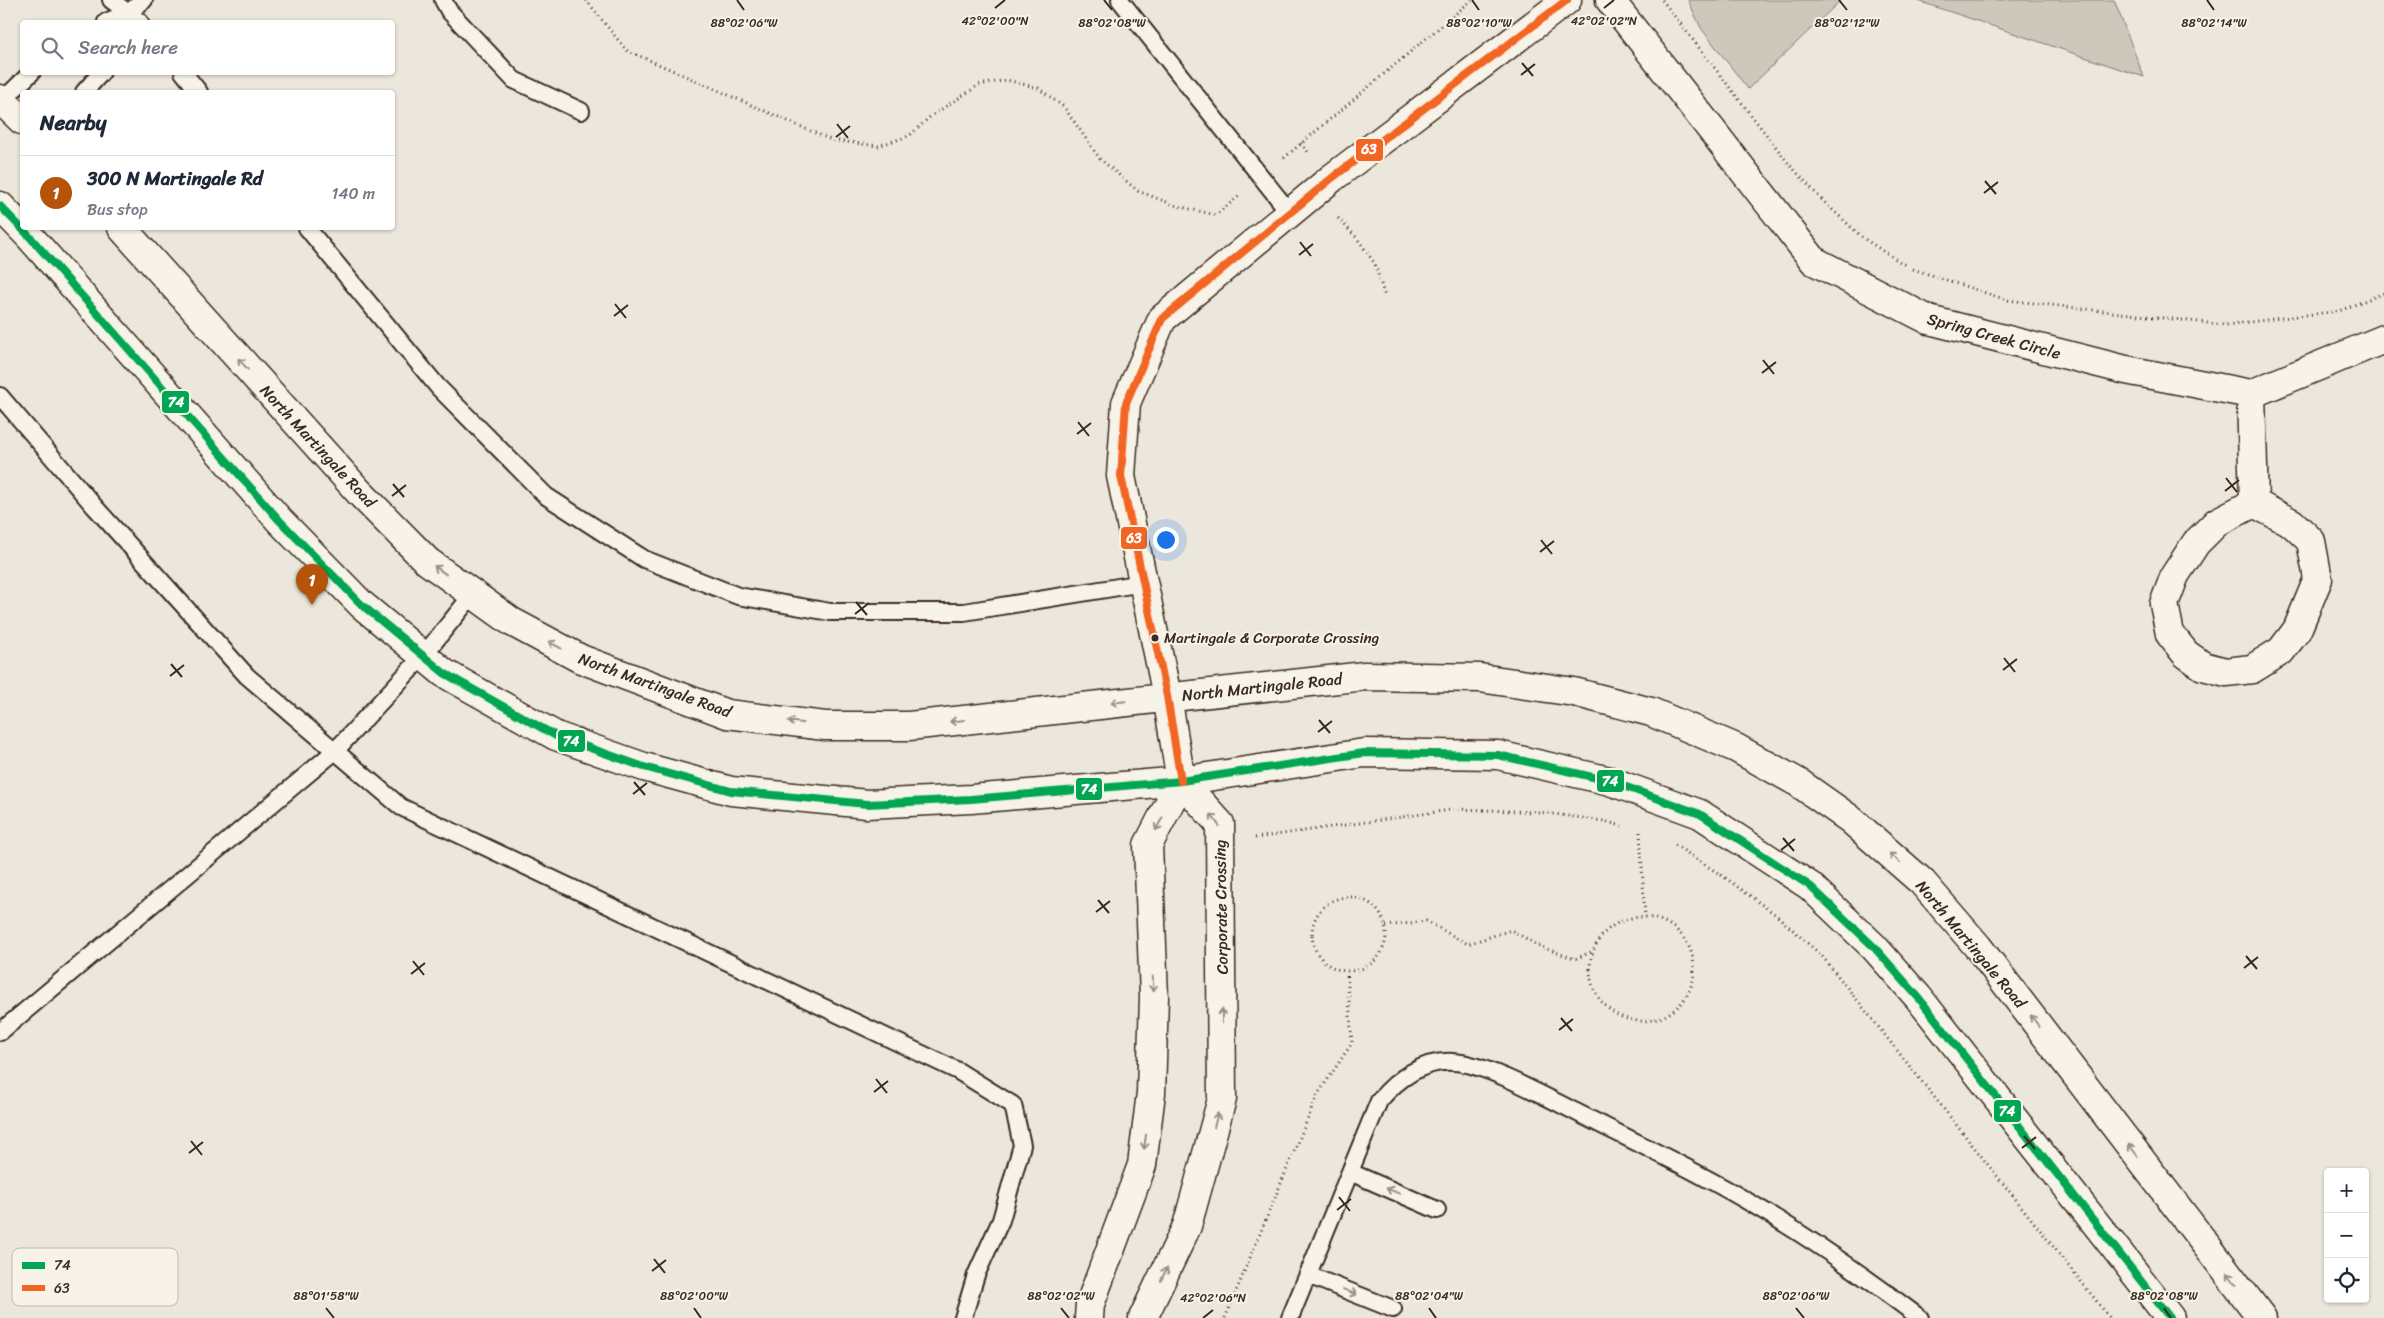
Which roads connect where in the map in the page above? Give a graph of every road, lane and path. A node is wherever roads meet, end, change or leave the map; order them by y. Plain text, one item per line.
1 (111, 0) edge
2 (144, 0) edge
3 (443, 0) edge
4 (586, 0) edge
5 (1120, 0) edge
6 (1472, 0) edge
7 (1567, 0) edge
8 (1610, 0) edge
9 (1662, 0) edge
10 (131, 19) edge
11 (29, 75) edge
12 (99, 75) edge
13 (185, 75) edge
14 (86, 90) edge
15 (197, 90) edge
16 (1, 100) edge
17 (581, 111) dead end
18 (20, 118) edge
19 (1301, 143) junction
20 (1262, 178) junction
21 (1332, 178) junction
22 (0, 206) edge
23 (1290, 213) junction
24 (20, 227) edge
25 (23, 230) edge
26 (124, 230) edge
27 (309, 230) edge
28 (2384, 293) edge
29 (1385, 297) dead end
30 (2384, 338) edge
31 (2252, 394) junction
32 (0, 396) edge
33 (6, 414) edge
34 (2254, 503) junction
35 (1143, 583) junction
36 (473, 594) junction
37 (423, 656) junction
38 (1167, 696) junction
39 (335, 751) junction
40 (1181, 781) junction
41 (1640, 832) junction
42 (1650, 835) dead end
43 (1257, 838) dead end
44 (1668, 841) dead end
45 (1645, 917) junction
46 (1386, 926) junction
47 (1594, 950) junction
48 (1347, 972) junction
49 (0, 1032) edge
50 (1350, 1172) junction
51 (1437, 1210) dead end
52 (1308, 1275) junction
53 (1393, 1309) dead end
54 (1085, 1314) edge
55 (963, 1318) edge
56 (1144, 1318) edge
57 (1225, 1318) edge
58 (1290, 1318) edge
59 (1920, 1318) edge
60 (2110, 1318) edge
61 (2170, 1318) edge
62 (2262, 1318) edge

1 - 10 lane
2 - 10 lane
3 - 17 lane
4 - 20 path
5 - 20 lane
6 - 19 path
7 - 21 street
8 - 31 street, Spring Creek Circle
9 - 28 path
11 - 16 lane
12 - 14 lane
13 - 15 lane
16 - 18 street
19 - 20 path
19 - 21 path
20 - 23 lane
21 - 23 street
21 - 29 path
22 - 24 street
23 - 35 street
25 - 37 street
36 -> 26 street, North Martingale Road
27 - 35 lane
30 - 31 street
31 - 34 street
32 - 33 lane
33 - 39 lane
34 - 34 street
35 - 38 street
36 - 37 lane
38 -> 36 street, North Martingale Road
37 - 39 lane
37 - 40 street
38 - 40 street
62 -> 38 street, North Martingale Road
39 - 49 lane
39 - 55 lane
40 -> 54 street
56 -> 40 street, Corporate Crossing
40 - 61 street
41 - 42 path
41 - 43 path
41 - 45 path
44 - 60 path
45 - 47 path
45 - 47 path
46 - 47 path
46 - 48 path
46 - 48 path
48 - 57 path
51 -> 50 lane
50 - 52 lane
50 - 59 lane
52 -> 53 lane
52 - 58 lane

